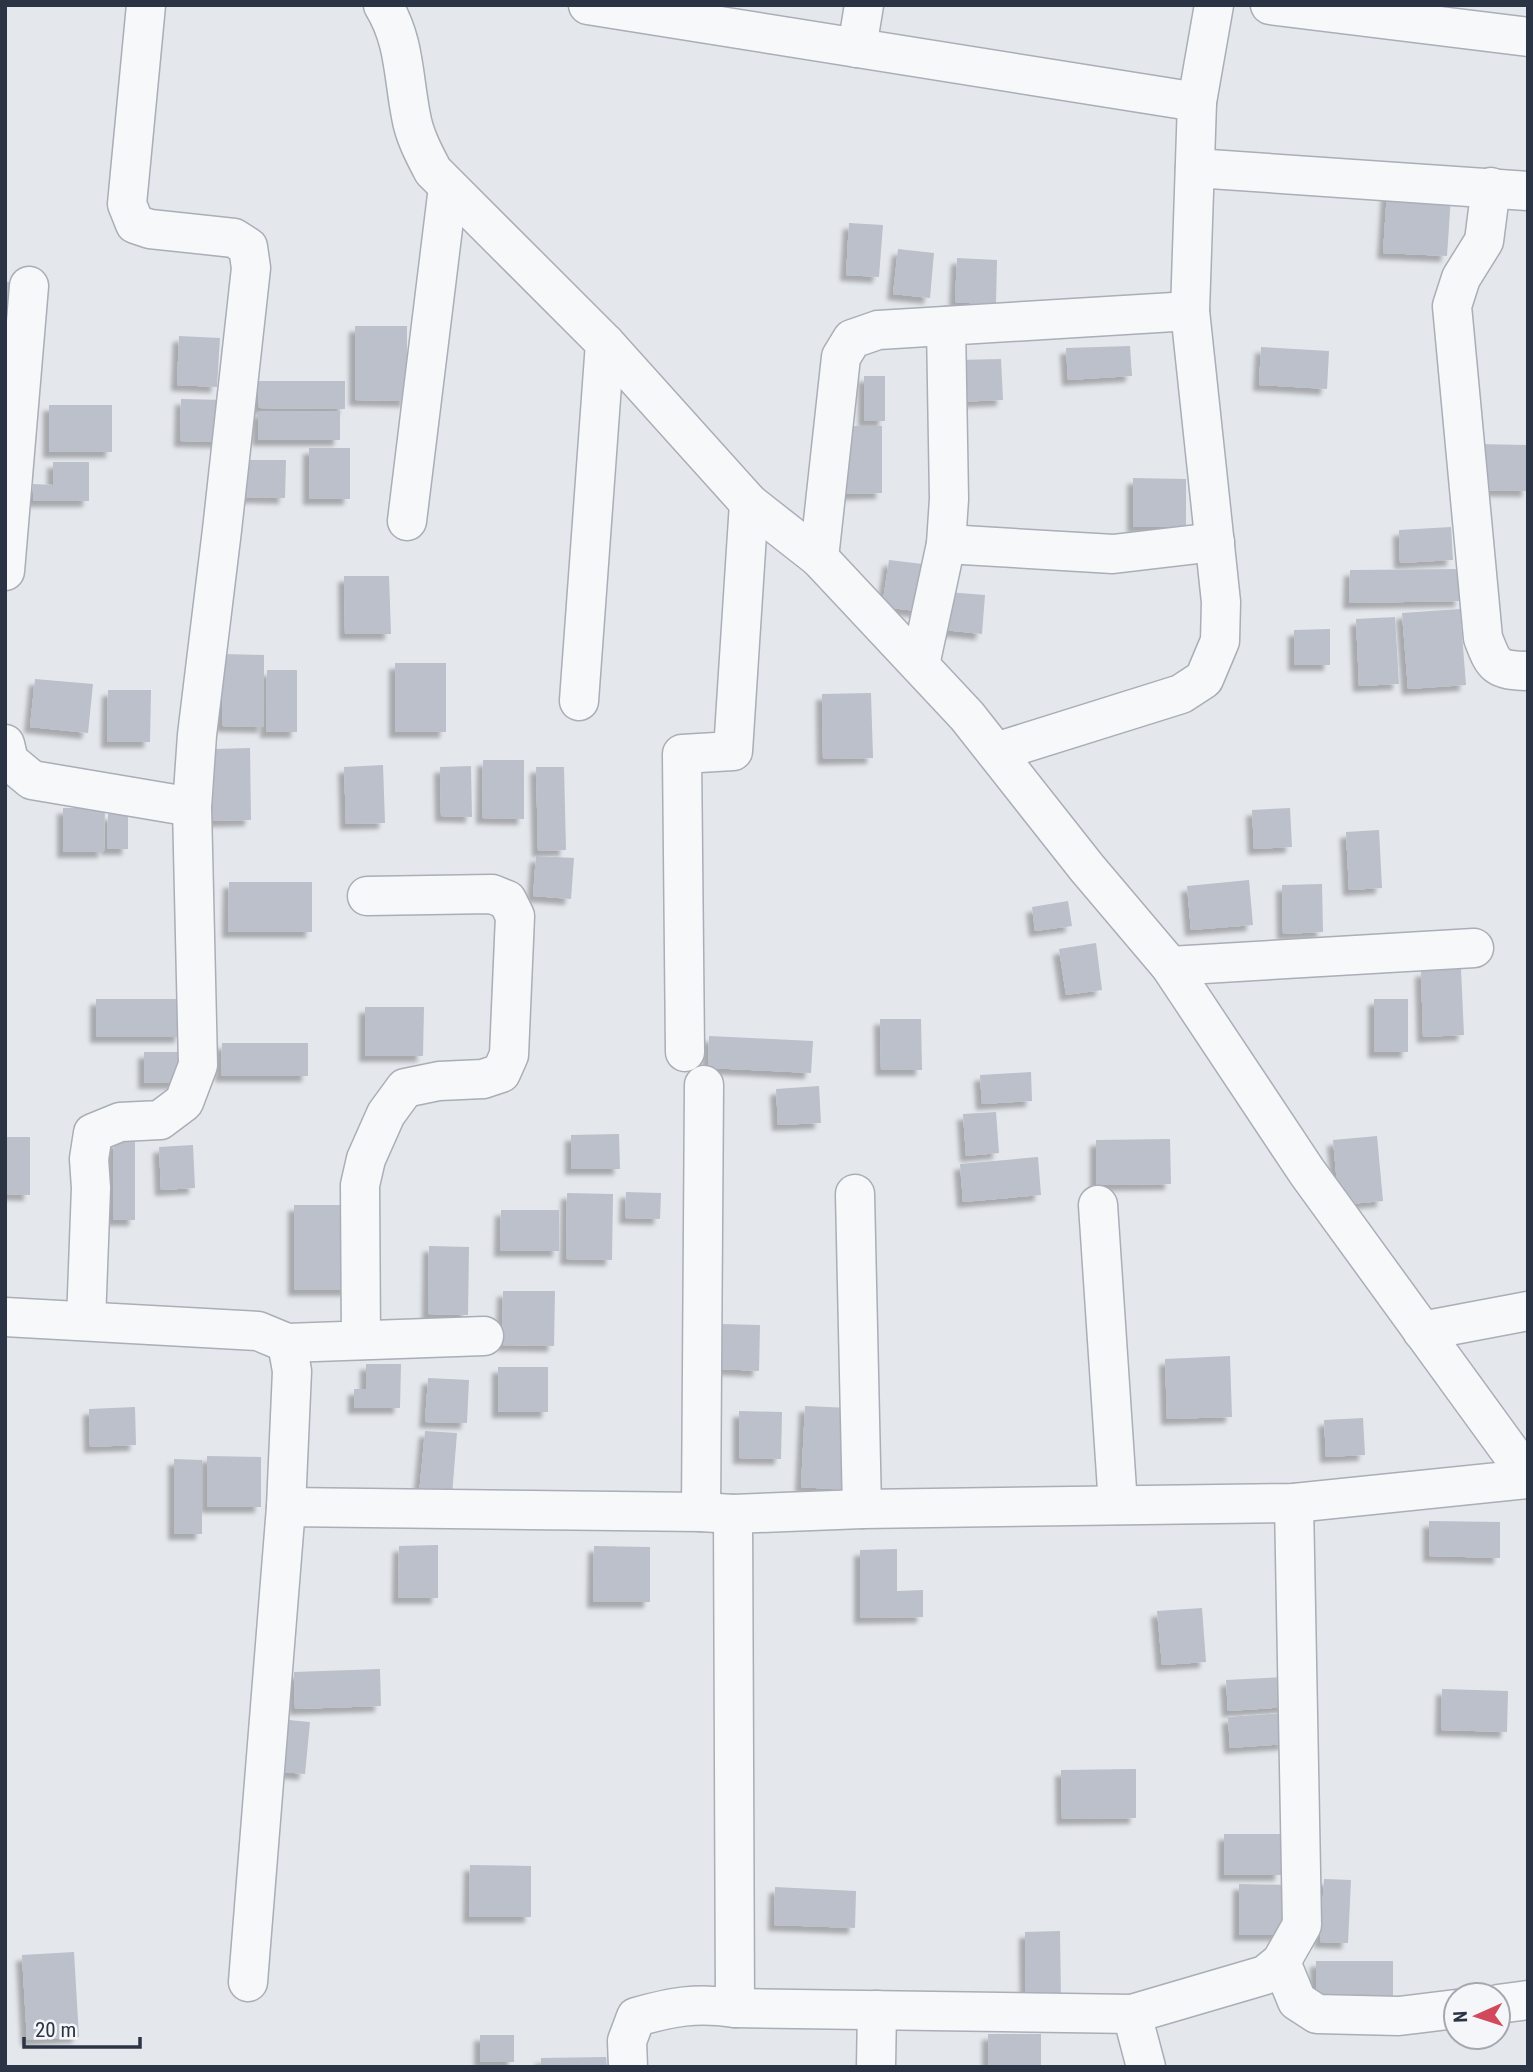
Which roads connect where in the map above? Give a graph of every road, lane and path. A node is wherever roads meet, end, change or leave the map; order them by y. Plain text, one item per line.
1 (146, 5) edge
2 (383, 5) edge
3 (588, 5) edge
4 (864, 5) edge
5 (1214, 5) edge
6 (1270, 5) edge
7 (1528, 37) edge
8 (857, 48) junction
9 (1197, 102) junction
10 (1195, 168) junction
11 (448, 187) junction
12 (1509, 189) edge
13 (29, 286) dead end
14 (1190, 311) junction
15 (946, 326) junction
16 (605, 343) junction
17 (748, 503) junction
18 (407, 521) dead end
19 (1215, 542) junction
20 (946, 544) junction
21 (818, 558) junction
22 (5, 571) edge
23 (920, 665) junction
24 (1528, 671) edge
25 (579, 701) dead end
26 (5, 744) edge
27 (996, 752) junction
28 (192, 807) junction
29 (367, 896) dead end
30 (1474, 948) dead end
31 (1170, 967) junction
32 (685, 1052) dead end
33 (704, 1085) dead end
34 (855, 1194) dead end
35 (1098, 1205) dead end
36 (1528, 1311) edge
37 (5, 1317) edge
38 (86, 1321) junction
39 (1422, 1331) junction
40 (484, 1336) dead end
41 (360, 1340) junction
42 (287, 1343) junction
43 (1528, 1478) edge
44 (1294, 1503) junction
45 (1118, 1505) junction
46 (286, 1507) junction
47 (862, 1509) junction
48 (717, 1513) junction
49 (1281, 1962) junction
50 (248, 1982) dead end
51 (735, 2008) junction
52 (877, 2010) junction
53 (1442, 2011) edge
54 (1132, 2014) junction
55 (628, 2067) edge
56 (876, 2067) edge
57 (1146, 2067) edge

1 - 28 street
2 - 11 street
3 - 8 street
4 - 8 street
5 - 9 street
6 - 7 street
8 - 9 street
9 - 10 street
10 - 12 street
10 - 14 street
11 - 16 street
11 - 18 street
12 - 24 street
13 - 22 street
14 - 15 street
14 - 19 street
15 - 20 street
15 - 21 street
16 - 17 street
16 - 25 street
17 - 21 street
17 - 32 street
19 - 20 street
19 - 27 street
20 - 23 street
21 - 23 street
23 - 27 street
26 - 28 street
27 - 31 street
28 - 38 street
29 - 41 street
30 - 31 street
31 - 39 street
33 - 48 street
34 - 47 street
35 - 45 street
36 - 39 street
37 - 38 street
38 - 42 street
39 - 43 street
40 - 41 street
41 - 42 street
42 - 46 street
43 - 44 street
44 - 45 street
44 - 49 street
45 - 47 street
46 - 48 street
46 - 50 street
47 - 48 street
48 - 51 street
49 - 53 street
49 - 54 street
51 - 52 street
51 - 55 street
52 - 54 street
52 - 56 street
54 - 57 street

